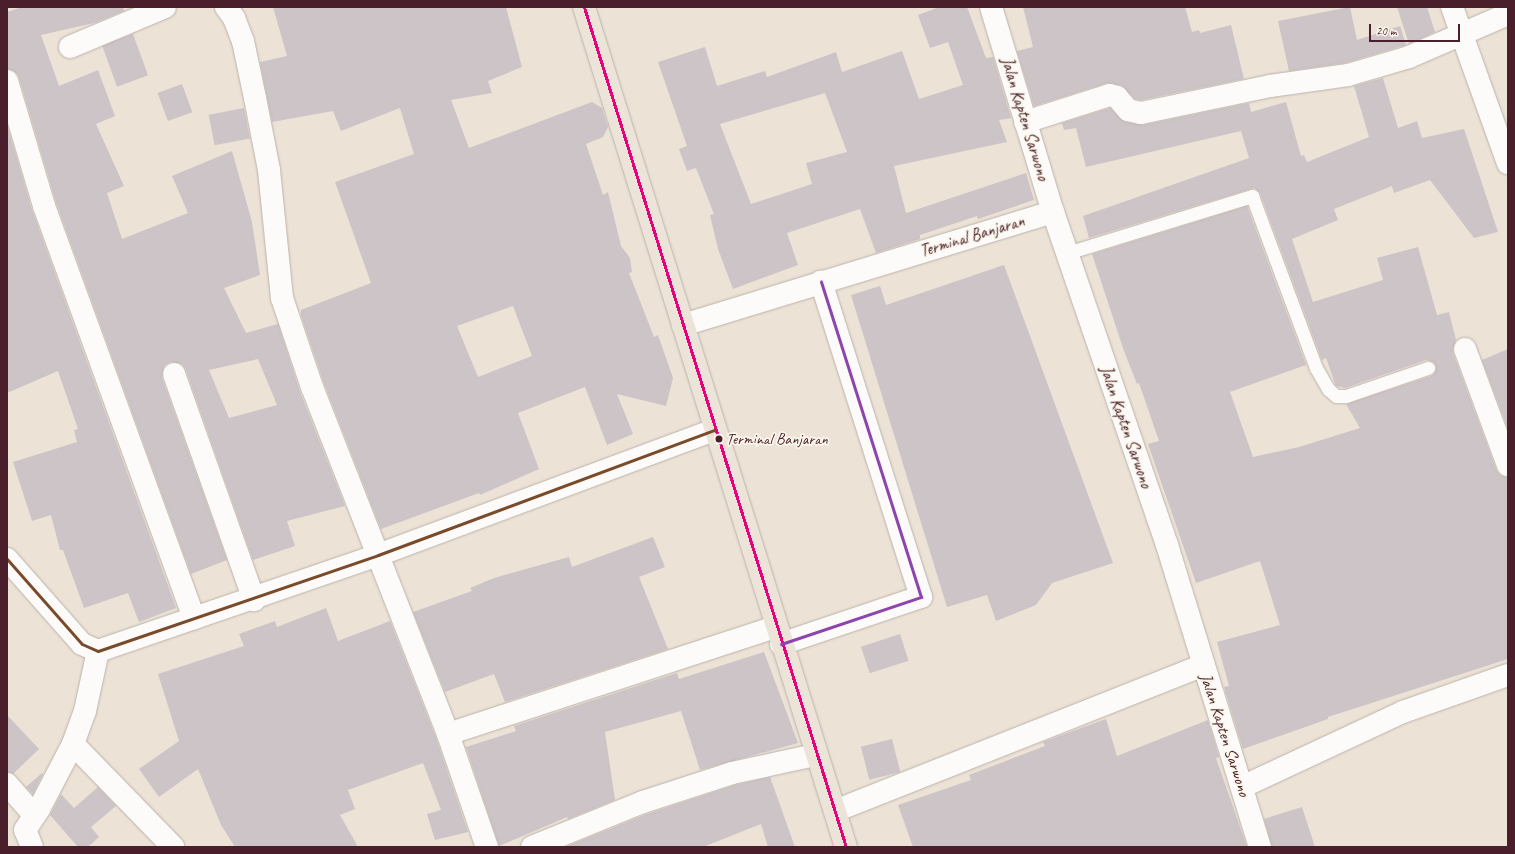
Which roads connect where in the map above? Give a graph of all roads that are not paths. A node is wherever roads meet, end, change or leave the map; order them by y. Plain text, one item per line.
1 (165, 7) edge
2 (226, 7) edge
3 (584, 7) edge
4 (991, 7) edge
5 (1452, 7) edge
6 (1508, 14) edge
7 (1460, 35) junction
8 (70, 47) dead end
9 (7, 81) edge
10 (1025, 122) junction
11 (1508, 163) edge
12 (1053, 212) junction
13 (1067, 253) junction
14 (821, 281) junction
15 (683, 325) junction
16 (1466, 349) dead end
17 (1428, 368) dead end
18 (174, 374) dead end
19 (715, 430) junction
20 (1508, 465) edge
21 (378, 555) junction
22 (10, 568) edge
23 (254, 600) junction
24 (194, 619) junction
25 (778, 635) junction
26 (98, 651) junction
27 (1202, 666) junction
28 (1508, 675) edge
29 (448, 734) junction
30 (73, 744) junction
31 (815, 755) junction
32 (7, 784) edge
33 (1242, 787) junction
34 (835, 811) junction
35 (34, 815) junction
36 (32, 847) edge
37 (173, 847) edge
38 (487, 847) edge
39 (532, 847) edge
40 (846, 847) edge
41 (1260, 847) edge

1 - 8 street
2 - 21 street
3 - 15 main road
4 - 10 street, Jalan Kapten Sarwono
5 - 7 street
6 - 7 street
7 - 10 street
7 - 11 street
9 - 24 street
10 - 12 street, Jalan Kapten Sarwono
12 - 13 street, Jalan Kapten Sarwono
12 - 14 street, Terminal Banjaran
13 - 17 lane
13 - 27 street, Jalan Kapten Sarwono
14 - 15 street, Terminal Banjaran
14 - 25 street
15 - 19 main road
16 - 20 street
18 - 23 street
19 - 21 street
19 - 25 main road
21 - 23 street
21 - 29 street
22 - 26 street
23 - 24 street
24 - 26 street
25 - 29 street
25 - 31 main road
26 - 30 street
27 - 33 street, Jalan Kapten Sarwono
27 - 34 street
28 - 33 street
29 - 38 street
30 - 35 street
30 - 37 street
31 - 34 main road
31 - 39 street
32 - 35 street
33 - 41 street, Jalan Kapten Sarwono
34 - 40 main road
35 - 36 street

